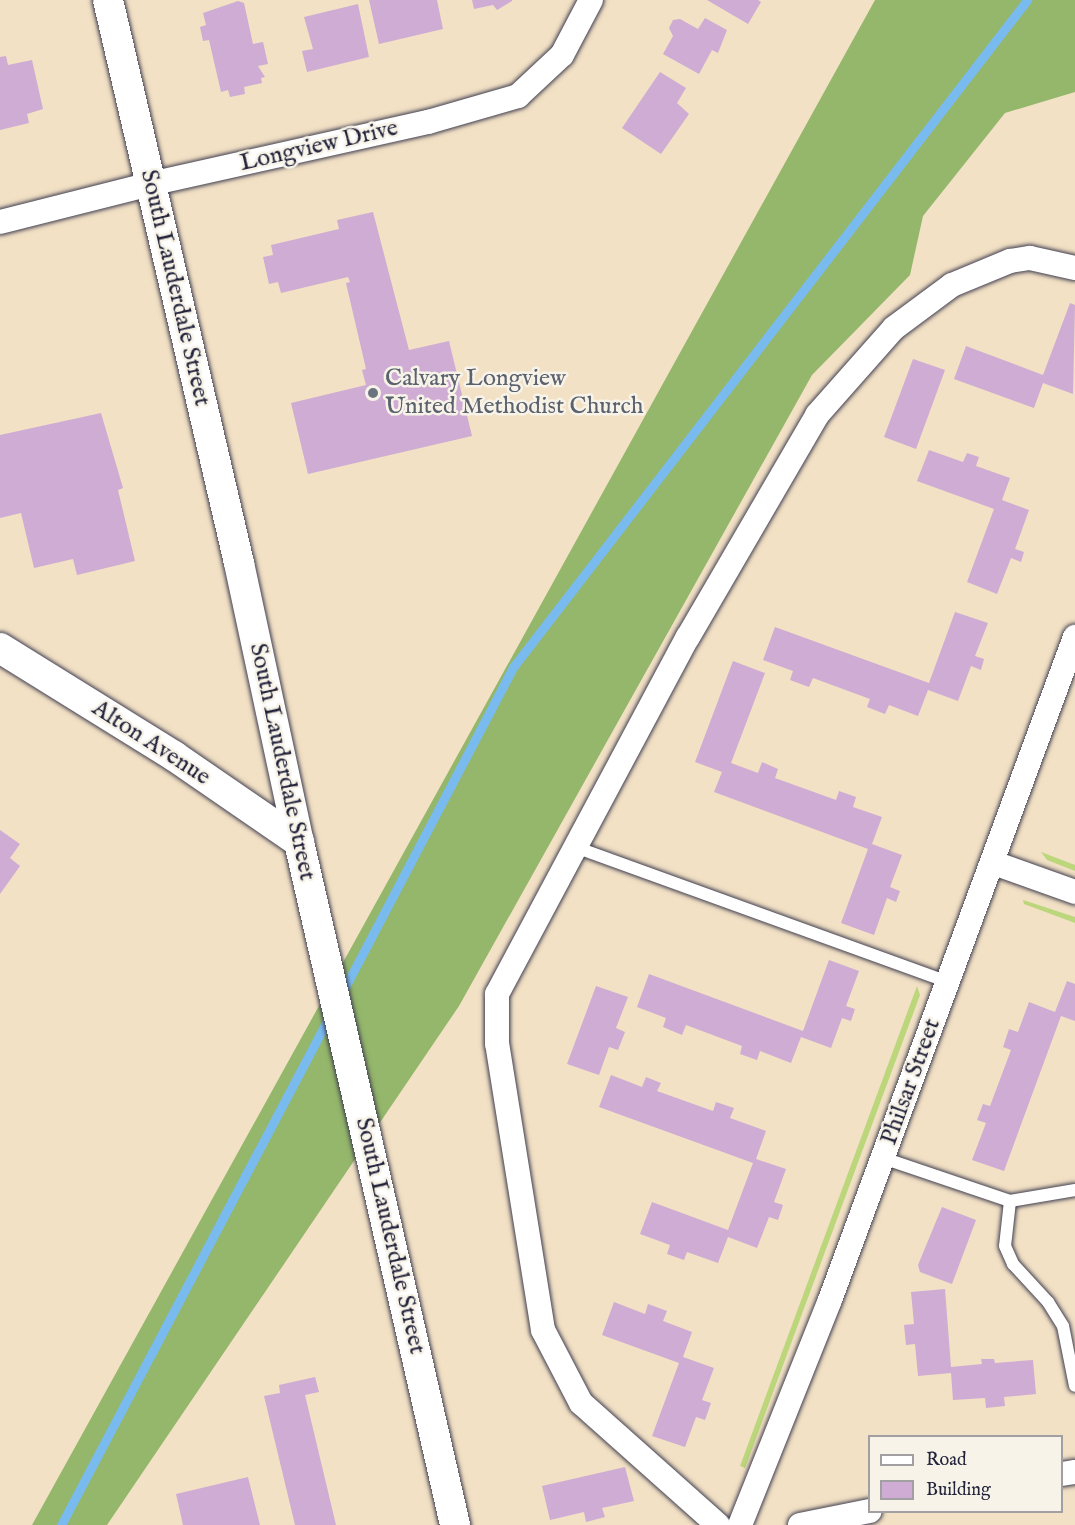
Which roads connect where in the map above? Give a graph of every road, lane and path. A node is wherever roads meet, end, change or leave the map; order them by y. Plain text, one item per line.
1 (108, 0) edge
2 (591, 0) edge
3 (150, 184) junction
4 (0, 222) edge
5 (1075, 268) edge
6 (1075, 637) edge
7 (0, 648) edge
8 (299, 842) junction
9 (575, 847) junction
10 (993, 863) junction
11 (1075, 892) edge
12 (948, 982) junction
13 (884, 1158) junction
14 (1075, 1190) edge
15 (1010, 1201) junction
16 (1075, 1386) edge
17 (868, 1511) edge
18 (455, 1525) edge
19 (718, 1525) edge
20 (740, 1525) edge
21 (800, 1525) edge

1 - 3 street, South Lauderdale Street
2 - 3 street, Longview Drive
3 - 4 street, Longview Drive
3 - 8 street, South Lauderdale Street
5 - 9 street
6 - 10 street, Philsar Street
7 - 8 street, Alton Avenue
8 - 18 street, South Lauderdale Street
9 - 12 lane
9 - 19 street
10 - 11 street
10 - 12 street, Philsar Street
12 - 13 street, Philsar Street
13 - 15 lane
13 - 20 street, Philsar Street
14 - 15 lane
15 - 16 lane
17 - 21 street

